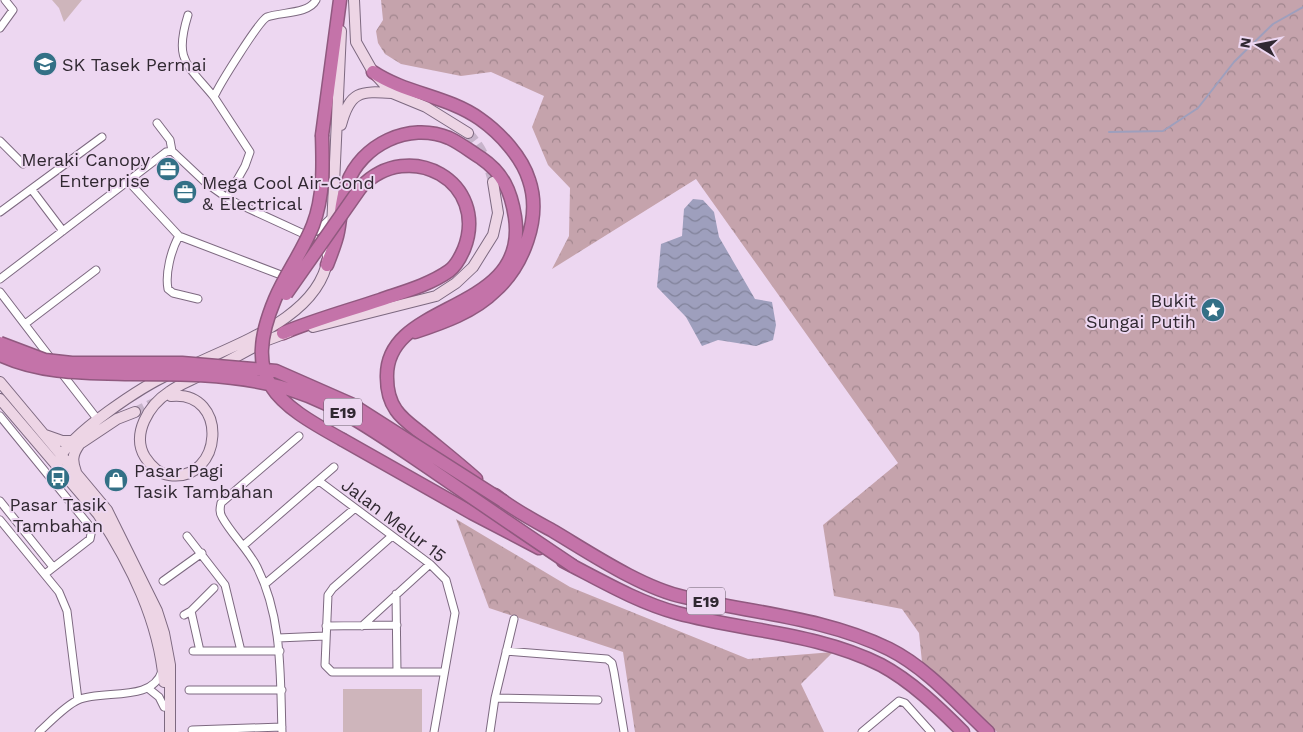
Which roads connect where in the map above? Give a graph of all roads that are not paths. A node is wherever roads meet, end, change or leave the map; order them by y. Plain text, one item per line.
1 (5, 0) edge
2 (316, 0) edge
3 (342, 0) edge
4 (354, 0) edge
5 (188, 15) dead end
6 (0, 28) edge
7 (373, 72) junction
8 (392, 94) junction
9 (214, 96) junction
10 (157, 123) dead end
11 (468, 133) tunnel mouth
12 (102, 137) dead end
13 (0, 140) edge
14 (336, 140) junction
15 (172, 151) junction
16 (23, 164) dead end
17 (128, 181) junction
18 (493, 182) tunnel mouth
19 (32, 190) junction
20 (227, 198) junction
21 (0, 212) edge
22 (333, 216) junction
23 (63, 231) junction
24 (306, 233) junction
25 (179, 236) junction
26 (327, 264) junction
27 (96, 270) dead end
28 (281, 275) dead end
29 (0, 280) edge
30 (0, 292) edge
31 (198, 299) dead end
32 (271, 311) junction
33 (24, 324) junction
34 (283, 333) junction
35 (403, 336) junction
36 (0, 343) edge
37 (0, 355) edge
38 (0, 382) edge
39 (171, 396) tunnel mouth
40 (0, 399) edge
41 (10, 412) junction
42 (135, 412) tunnel mouth
43 (0, 416) edge
44 (98, 420) junction
45 (45, 435) junction
46 (299, 436) dead end
47 (77, 443) junction
48 (61, 458) junction
49 (334, 467) dead end
50 (77, 474) junction
51 (319, 481) junction
52 (0, 501) edge
53 (503, 502) junction
54 (354, 509) junction
55 (98, 514) junction
56 (0, 520) edge
57 (187, 536) dead end
58 (392, 536) junction
59 (244, 545) junction
60 (202, 553) junction
61 (430, 564) junction
62 (573, 566) junction
63 (53, 567) junction
64 (45, 574) junction
65 (163, 581) dead end
66 (265, 584) junction
67 (214, 588) dead end
68 (396, 594) junction
69 (191, 611) junction
70 (184, 615) dead end
71 (514, 619) dead end
72 (326, 626) junction
73 (362, 626) junction
74 (397, 626) junction
75 (325, 636) junction
76 (278, 638) junction
77 (241, 651) junction
78 (280, 651) junction
79 (506, 651) junction
80 (163, 668) junction
81 (397, 672) junction
82 (444, 672) junction
83 (149, 689) junction
84 (189, 690) dead end
85 (282, 690) junction
86 (495, 698) junction
87 (78, 700) junction
88 (598, 700) dead end
89 (164, 707) junction
90 (192, 730) dead end
91 (282, 730) edge
92 (39, 732) edge
93 (164, 732) edge
94 (170, 732) edge
95 (434, 732) edge
96 (490, 732) edge
97 (624, 732) edge
98 (862, 732) edge
99 (931, 732) edge
100 (963, 732) edge
101 (988, 732) edge

1 - 6 street
2 - 9 street
3 - 14 street
3 - 32 highway, bridge
4 - 7 street
5 - 9 street
7 - 8 street
7 - 35 highway
8 - 11 street
8 - 14 street
9 - 20 street
10 - 15 street
12 - 19 street
13 - 16 street
14 - 22 street
15 - 17 street
15 - 20 street
17 - 23 street
17 - 25 street
18 - 34 street
19 - 21 street
19 - 23 street
20 - 24 street
22 - 24 street
22 - 26 street
23 - 29 street
24 - 26 street
25 - 28 street
25 - 31 street
26 - 35 highway
26 - 44 street
27 - 33 street
30 - 33 street
32 - 34 highway, bridge
32 - 62 highway, bridge
33 - 44 street
34 - 39 street
35 - 53 highway, bridge
36 - 53 highway, E19, bridge
37 - 62 highway, E19, bridge
38 - 45 street
40 - 41 street
41 - 48 street
41 - 55 street
42 - 47 street
43 - 63 street
44 - 47 street
45 - 47 street
45 - 48 street
46 - 59 street
47 - 48 street
47 - 50 street
48 - 50 street
48 - 55 street
49 - 51 street
50 - 94 street
51 - 54 street, Jalan Melur 15
51 - 59 street
52 - 63 street
53 - 101 highway, E19
54 - 58 street, Jalan Melur 15
54 - 66 street
55 - 80 street
56 - 64 street
57 - 60 street
58 - 61 street, Jalan Melur 15
58 - 72 street
59 - 66 street
60 - 65 street
60 - 77 street
61 - 68 street
61 - 82 street, Jalan Melur 15
62 - 100 highway, E19
63 - 64 street
64 - 87 street
66 - 76 street
67 - 69 street
68 - 73 street
68 - 74 street
69 - 70 street
69 - 77 street
71 - 79 street
72 - 73 street
72 - 75 street
73 - 74 street
74 - 81 street
75 - 76 street
75 - 81 street
76 - 78 street
77 - 78 street
78 - 85 street
79 - 86 street
79 - 97 street
80 - 83 street
80 - 89 street
81 - 82 street
82 - 95 street, Jalan Melur 15
83 - 87 street
83 - 89 street
84 - 85 street
85 - 91 street
86 - 88 street
86 - 96 street
87 - 92 street
89 - 93 street
90 - 91 street
98 - 99 street

